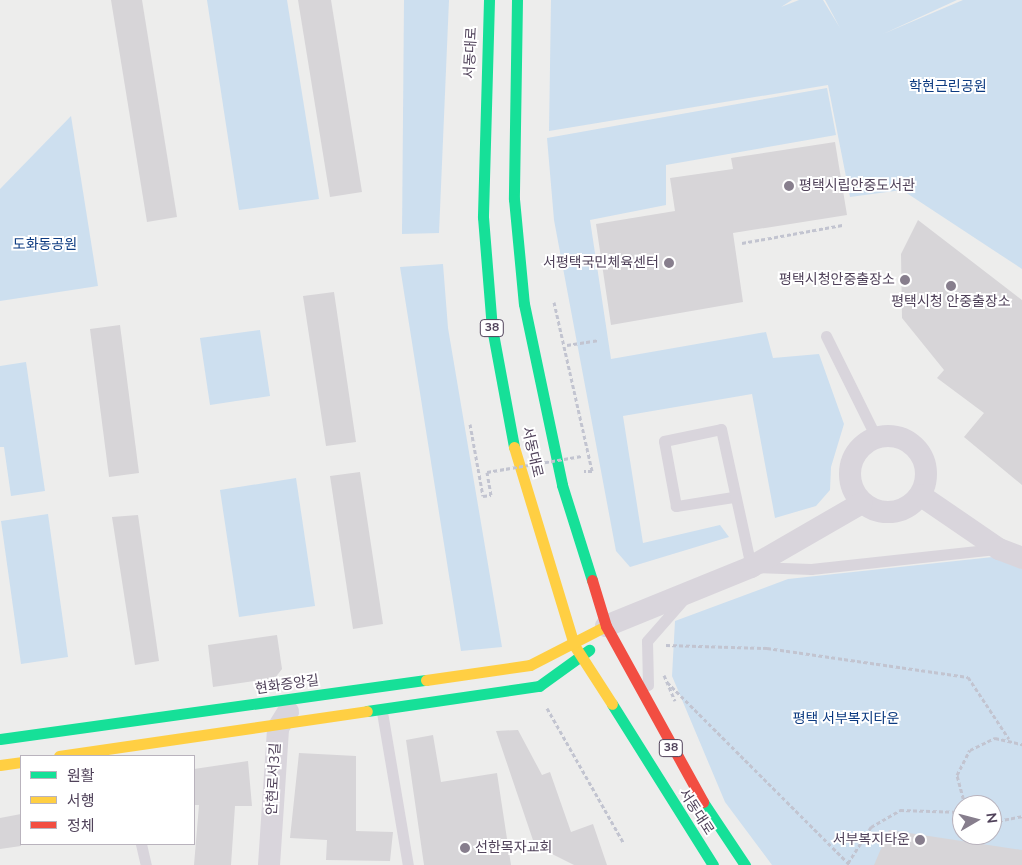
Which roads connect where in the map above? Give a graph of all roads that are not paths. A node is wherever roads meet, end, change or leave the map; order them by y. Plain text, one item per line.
1 (489, 0) edge
2 (517, 0) edge
3 (826, 336) dead end
4 (876, 437) junction
5 (920, 495) junction
6 (733, 497) junction
7 (862, 503) junction
8 (999, 549) junction
9 (1022, 558) edge
10 (751, 567) junction
11 (698, 586) junction
12 (606, 626) junction
13 (574, 644) junction
14 (584, 657) junction
15 (298, 698) junction
16 (650, 709) junction
17 (382, 712) junction
18 (278, 728) junction
19 (0, 739) edge
20 (123, 751) edge
21 (72, 755) edge
22 (20, 762) edge
23 (0, 765) edge
24 (141, 845) edge
25 (146, 865) edge
26 (269, 865) edge
27 (408, 865) edge
28 (713, 865) edge
29 (745, 865) edge

1 - 13 main road, 서동대로 / 38
2 - 12 main road, 서동대로 / 38
3 - 4 lane
4 - 5 street
4 - 7 street
5 - 7 street
5 - 8 street
6 - 6 lane
6 - 10 lane
7 - 10 street
8 - 9 street
8 - 10 lane
10 - 11 street
11 - 12 street
11 - 16 lane
12 - 13 main road, 현화중앙길
12 - 14 main road
12 - 16 main road, 서동대로 / 38
13 - 14 main road, 서동대로 / 38
13 - 15 main road, 현화중앙길
14 - 17 main road
14 - 28 main road, 서동대로 / 38
15 - 18 street, 안현로서3길
15 - 19 main road, 현화중앙길
16 - 29 main road, 서동대로 / 38
17 - 18 main road
17 - 27 lane
18 - 20 main road
18 - 26 street, 안현로서3길
20 - 21 main road
22 - 23 main road
24 - 25 lane

